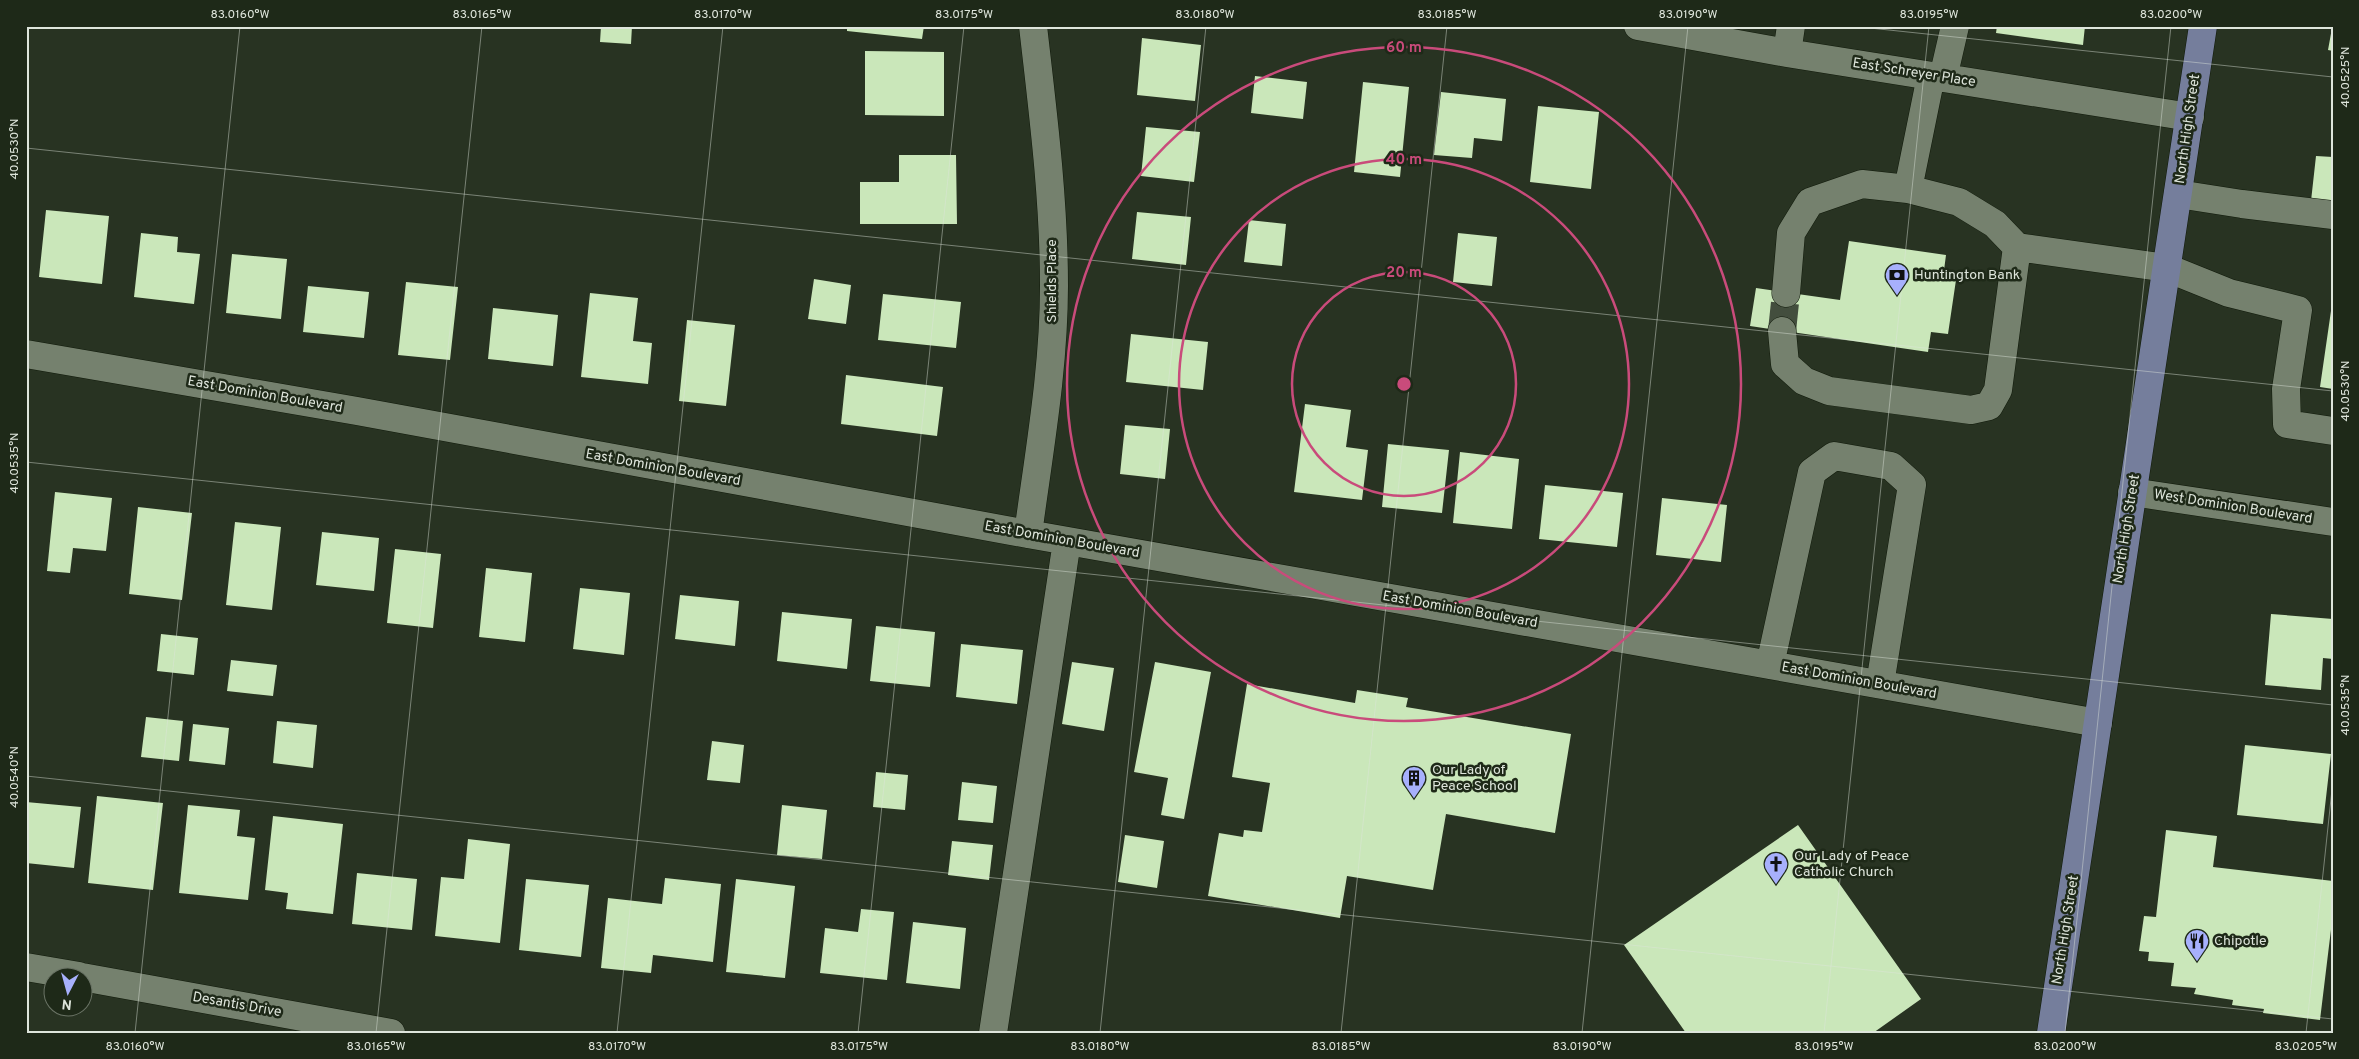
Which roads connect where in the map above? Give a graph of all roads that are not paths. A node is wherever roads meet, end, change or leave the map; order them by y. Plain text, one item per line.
1 (1033, 26) edge
2 (1638, 26) edge
3 (1791, 26) edge
4 (1955, 26) edge
5 (2203, 26) edge
6 (1787, 53) junction
7 (1937, 77) junction
8 (2190, 116) junction
9 (1908, 189) junction
10 (2178, 194) junction
11 (2333, 215) edge
12 (2017, 246) junction
13 (2166, 268) junction
14 (1786, 293) tunnel mouth
15 (1782, 330) tunnel mouth
16 (26, 354) edge
17 (2333, 431) edge
18 (2132, 492) junction
19 (2333, 522) edge
20 (1028, 534) junction
21 (1068, 541) junction
22 (1770, 665) junction
23 (1880, 684) junction
24 (2098, 723) junction
25 (26, 967) edge
26 (42, 970) edge
27 (92, 979) edge
28 (391, 1033) edge
29 (993, 1033) edge
30 (2051, 1033) edge

1 - 20 street, Shields Place
2 - 6 street, East Schreyer Place
3 - 6 street
4 - 7 street
5 - 8 main road, North High Street
6 - 7 street, East Schreyer Place
7 - 8 street, East Schreyer Place
7 - 9 street
8 - 10 main road, North High Street
9 - 12 street
9 - 14 street
10 - 11 street
10 - 13 main road, North High Street
12 - 13 street
12 - 15 street
13 - 17 street
13 - 18 main road, North High Street
16 - 20 street, East Dominion Boulevard
18 - 19 street, West Dominion Boulevard
18 - 24 main road, North High Street
20 - 21 street, East Dominion Boulevard
21 - 22 street, East Dominion Boulevard
21 - 29 street
22 - 23 street, East Dominion Boulevard
22 - 23 street
23 - 24 street, East Dominion Boulevard
24 - 30 main road, North High Street
25 - 26 street, Desantis Drive
27 - 28 street, Desantis Drive

